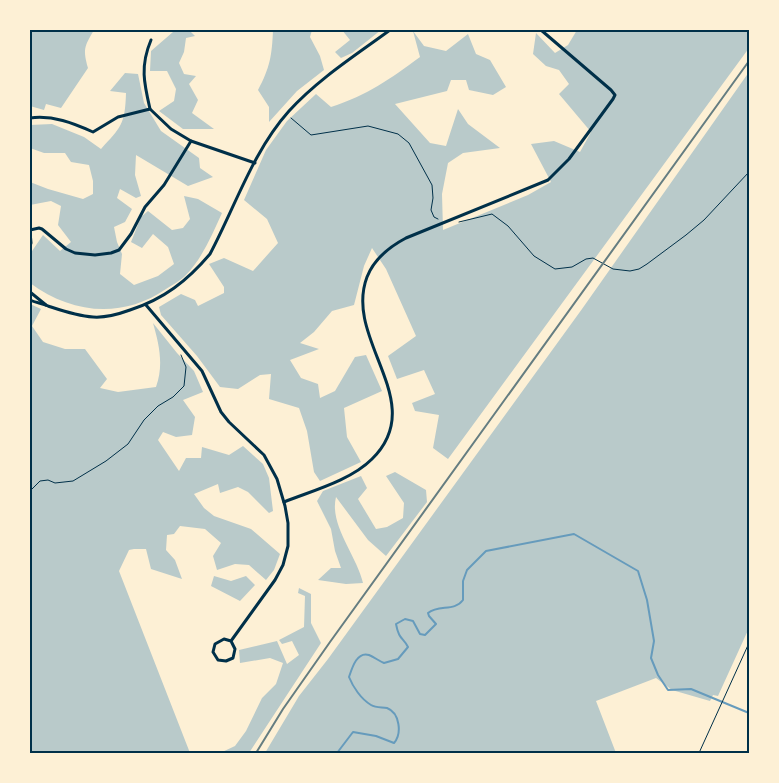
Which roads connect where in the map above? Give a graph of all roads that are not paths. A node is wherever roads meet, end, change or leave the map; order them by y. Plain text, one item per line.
1 (390, 30) edge
2 (541, 30) edge
3 (151, 40) dead end
4 (150, 109) junction
5 (30, 118) edge
6 (191, 141) junction
7 (255, 163) junction
8 (30, 231) edge
9 (30, 246) edge
10 (30, 292) edge
11 (30, 300) edge
12 (46, 305) junction
13 (146, 305) junction
14 (284, 502) junction
15 (231, 640) junction

1 - 7 street
2 - 14 street
3 - 4 street
4 - 5 street
4 - 6 street
6 - 7 street
6 - 8 street
7 - 13 street
8 - 9 street
10 - 12 street
11 - 12 street
12 - 13 street
13 - 14 street
14 - 15 street
15 - 15 street

